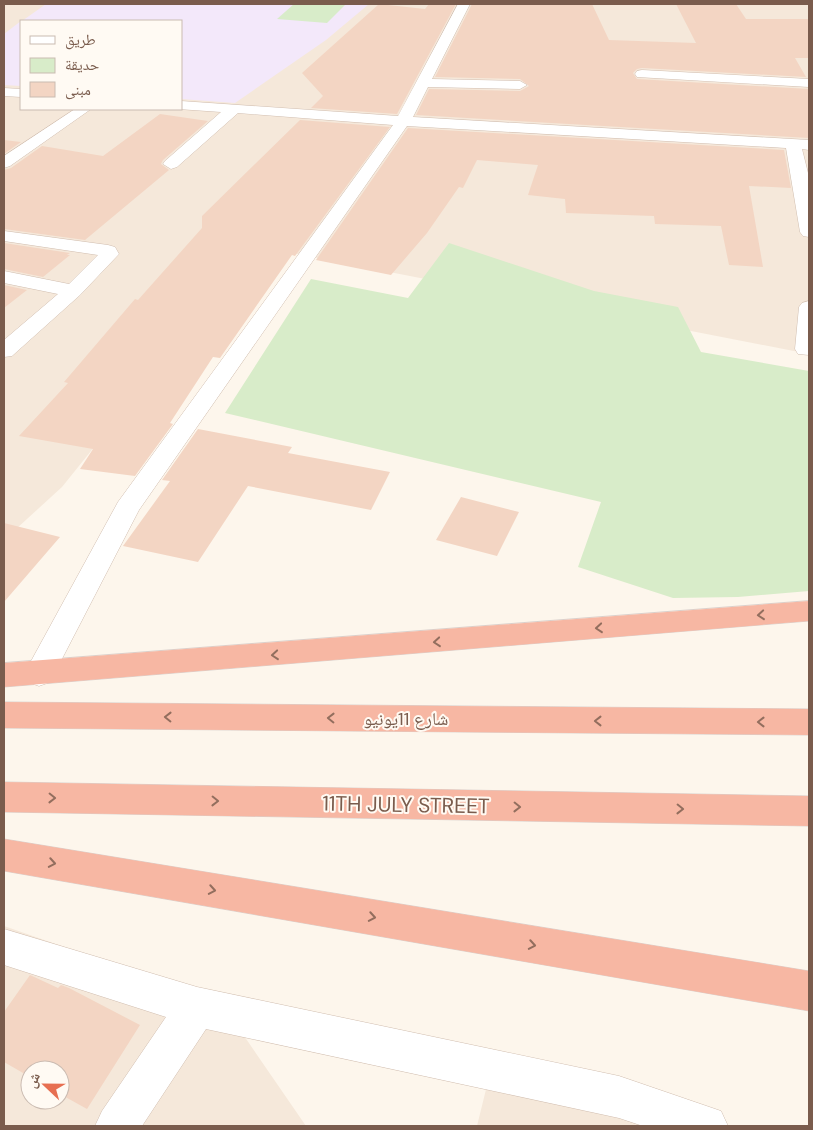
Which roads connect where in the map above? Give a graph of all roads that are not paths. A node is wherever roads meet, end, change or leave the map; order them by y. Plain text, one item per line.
1 (464, 4) edge
2 (642, 74) dead end
3 (424, 83) junction
4 (809, 83) edge
5 (520, 85) dead end
6 (4, 92) edge
7 (20, 93) edge
8 (182, 105) edge
9 (234, 108) junction
10 (83, 110) edge
11 (403, 121) junction
12 (801, 144) edge
13 (4, 163) edge
14 (171, 164) dead end
15 (809, 232) edge
16 (4, 236) edge
17 (4, 277) edge
18 (73, 291) junction
19 (809, 307) edge
20 (806, 349) dead end
21 (4, 351) edge
22 (809, 611) edge
23 (40, 674) junction
24 (4, 675) edge
25 (4, 715) edge
26 (809, 722) edge
27 (4, 797) edge
28 (809, 811) edge
29 (4, 855) edge
30 (4, 948) edge
31 (809, 991) edge
32 (197, 1007) junction
33 (117, 1126) edge
34 (706, 1126) edge

1 - 3 street
2 - 4 street
3 - 5 street
3 - 11 street
6 - 7 street
8 - 9 street
9 - 11 street
9 - 14 street
10 - 13 street
11 - 12 street
11 - 23 street
12 - 15 street
16 - 18 street
17 - 18 street
18 - 21 street
19 - 20 street
22 -> 23 highway
23 - 24 highway
26 -> 25 highway, شارع 11يونيو
27 -> 28 highway, 11TH JULY STREET
29 -> 31 highway
30 - 32 street
32 - 33 street
32 - 34 street

